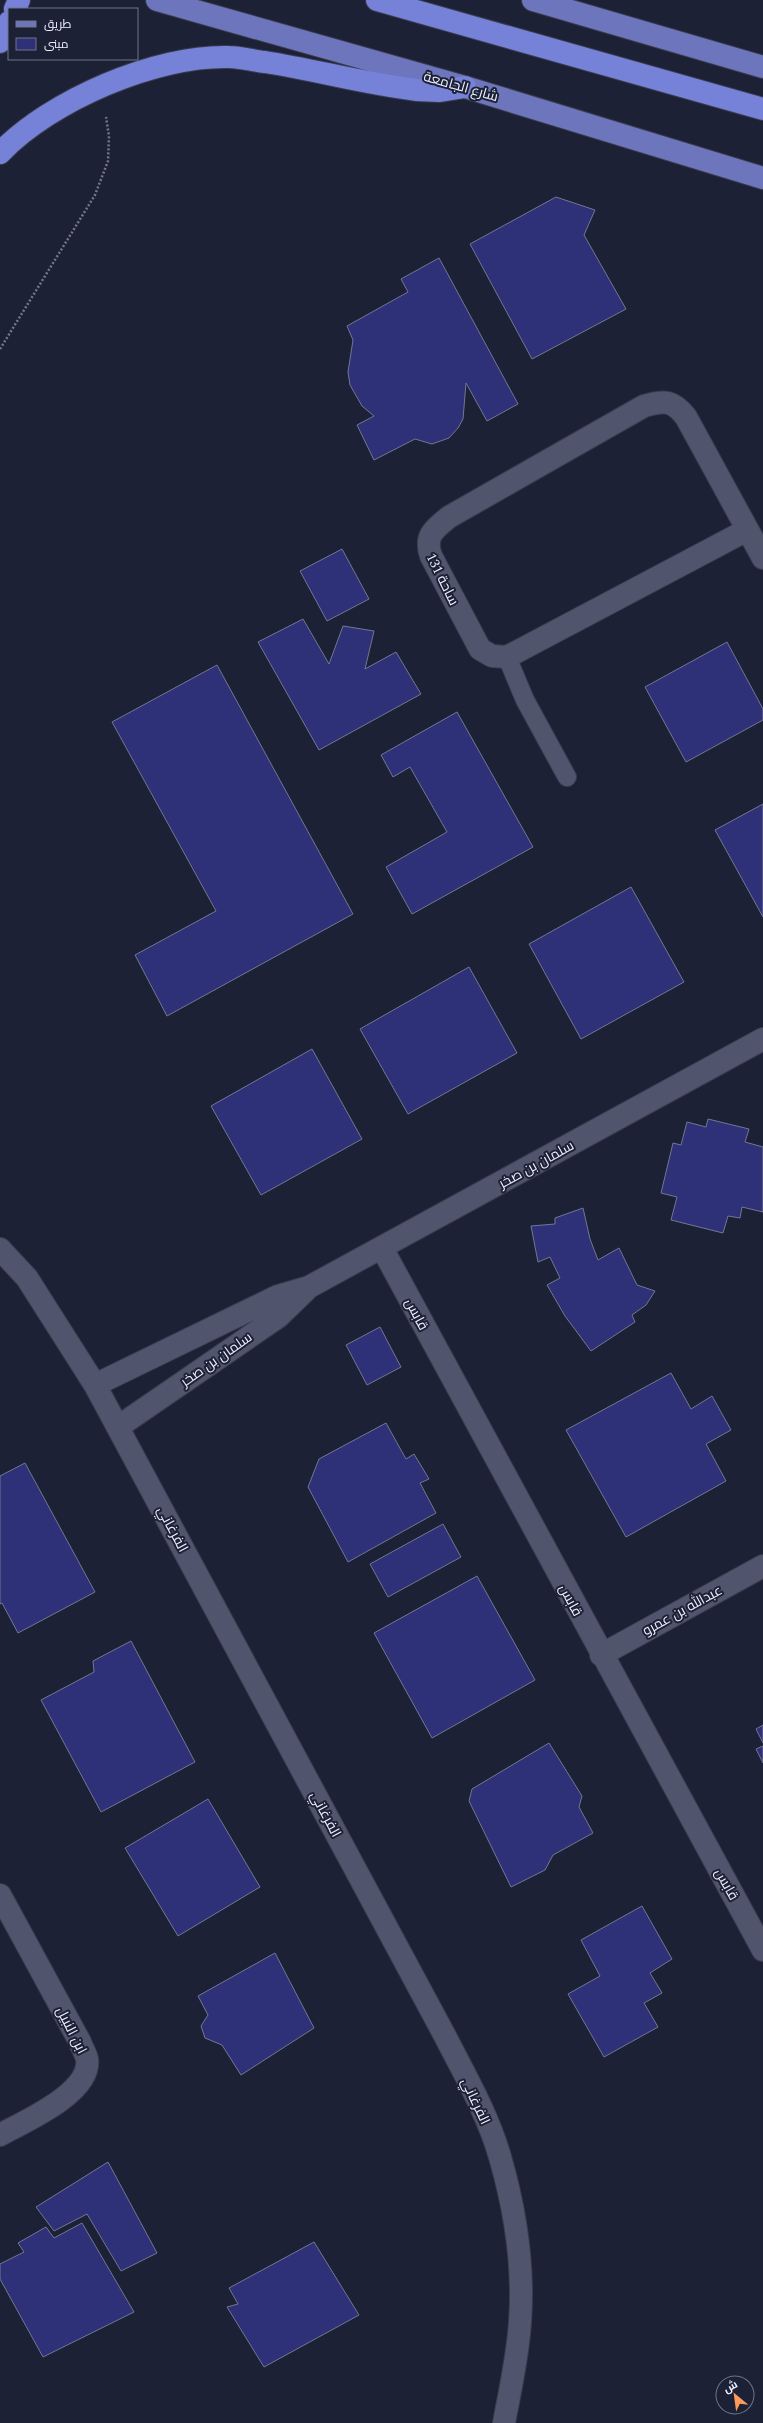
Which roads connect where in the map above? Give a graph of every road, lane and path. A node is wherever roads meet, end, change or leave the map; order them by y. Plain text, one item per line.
1 (157, 0) edge
2 (377, 0) edge
3 (533, 0) edge
4 (8, 24) edge
5 (0, 42) edge
6 (763, 67) edge
7 (100, 86) junction
8 (465, 87) junction
9 (763, 109) edge
10 (0, 152) edge
11 (763, 178) edge
12 (0, 349) edge
13 (747, 530) junction
14 (763, 558) edge
15 (507, 657) junction
16 (567, 777) dead end
17 (763, 1039) edge
18 (382, 1248) junction
19 (0, 1249) edge
20 (309, 1287) junction
21 (95, 1384) junction
22 (118, 1427) junction
23 (763, 1566) edge
24 (601, 1655) junction
25 (0, 1896) edge
26 (763, 1950) edge
27 (0, 2135) edge
28 (504, 2423) edge

1 - 8 main road, شارع الجامعة
2 - 9 highway
3 - 6 main road
4 - 5 highway
7 - 8 highway
7 - 10 highway
7 - 12 path
8 - 11 main road, شارع الجامعة
13 - 14 street, ساحة 131
13 - 15 street
13 - 15 street, ساحة 131
15 - 16 lane
17 - 18 street, سلمان بن صخر
18 - 20 street, سلمان بن صخر
18 - 24 street, قابس
19 - 21 street, الفرغاني
20 - 21 street, سلمان بن صخر
20 - 22 street, سلمان بن صخر
21 - 22 street, الفرغاني
22 - 28 street, الفرغاني
23 - 24 street, عبدالله بن عمرو
24 - 26 street, قابس
25 - 27 street, ابن النبيل

